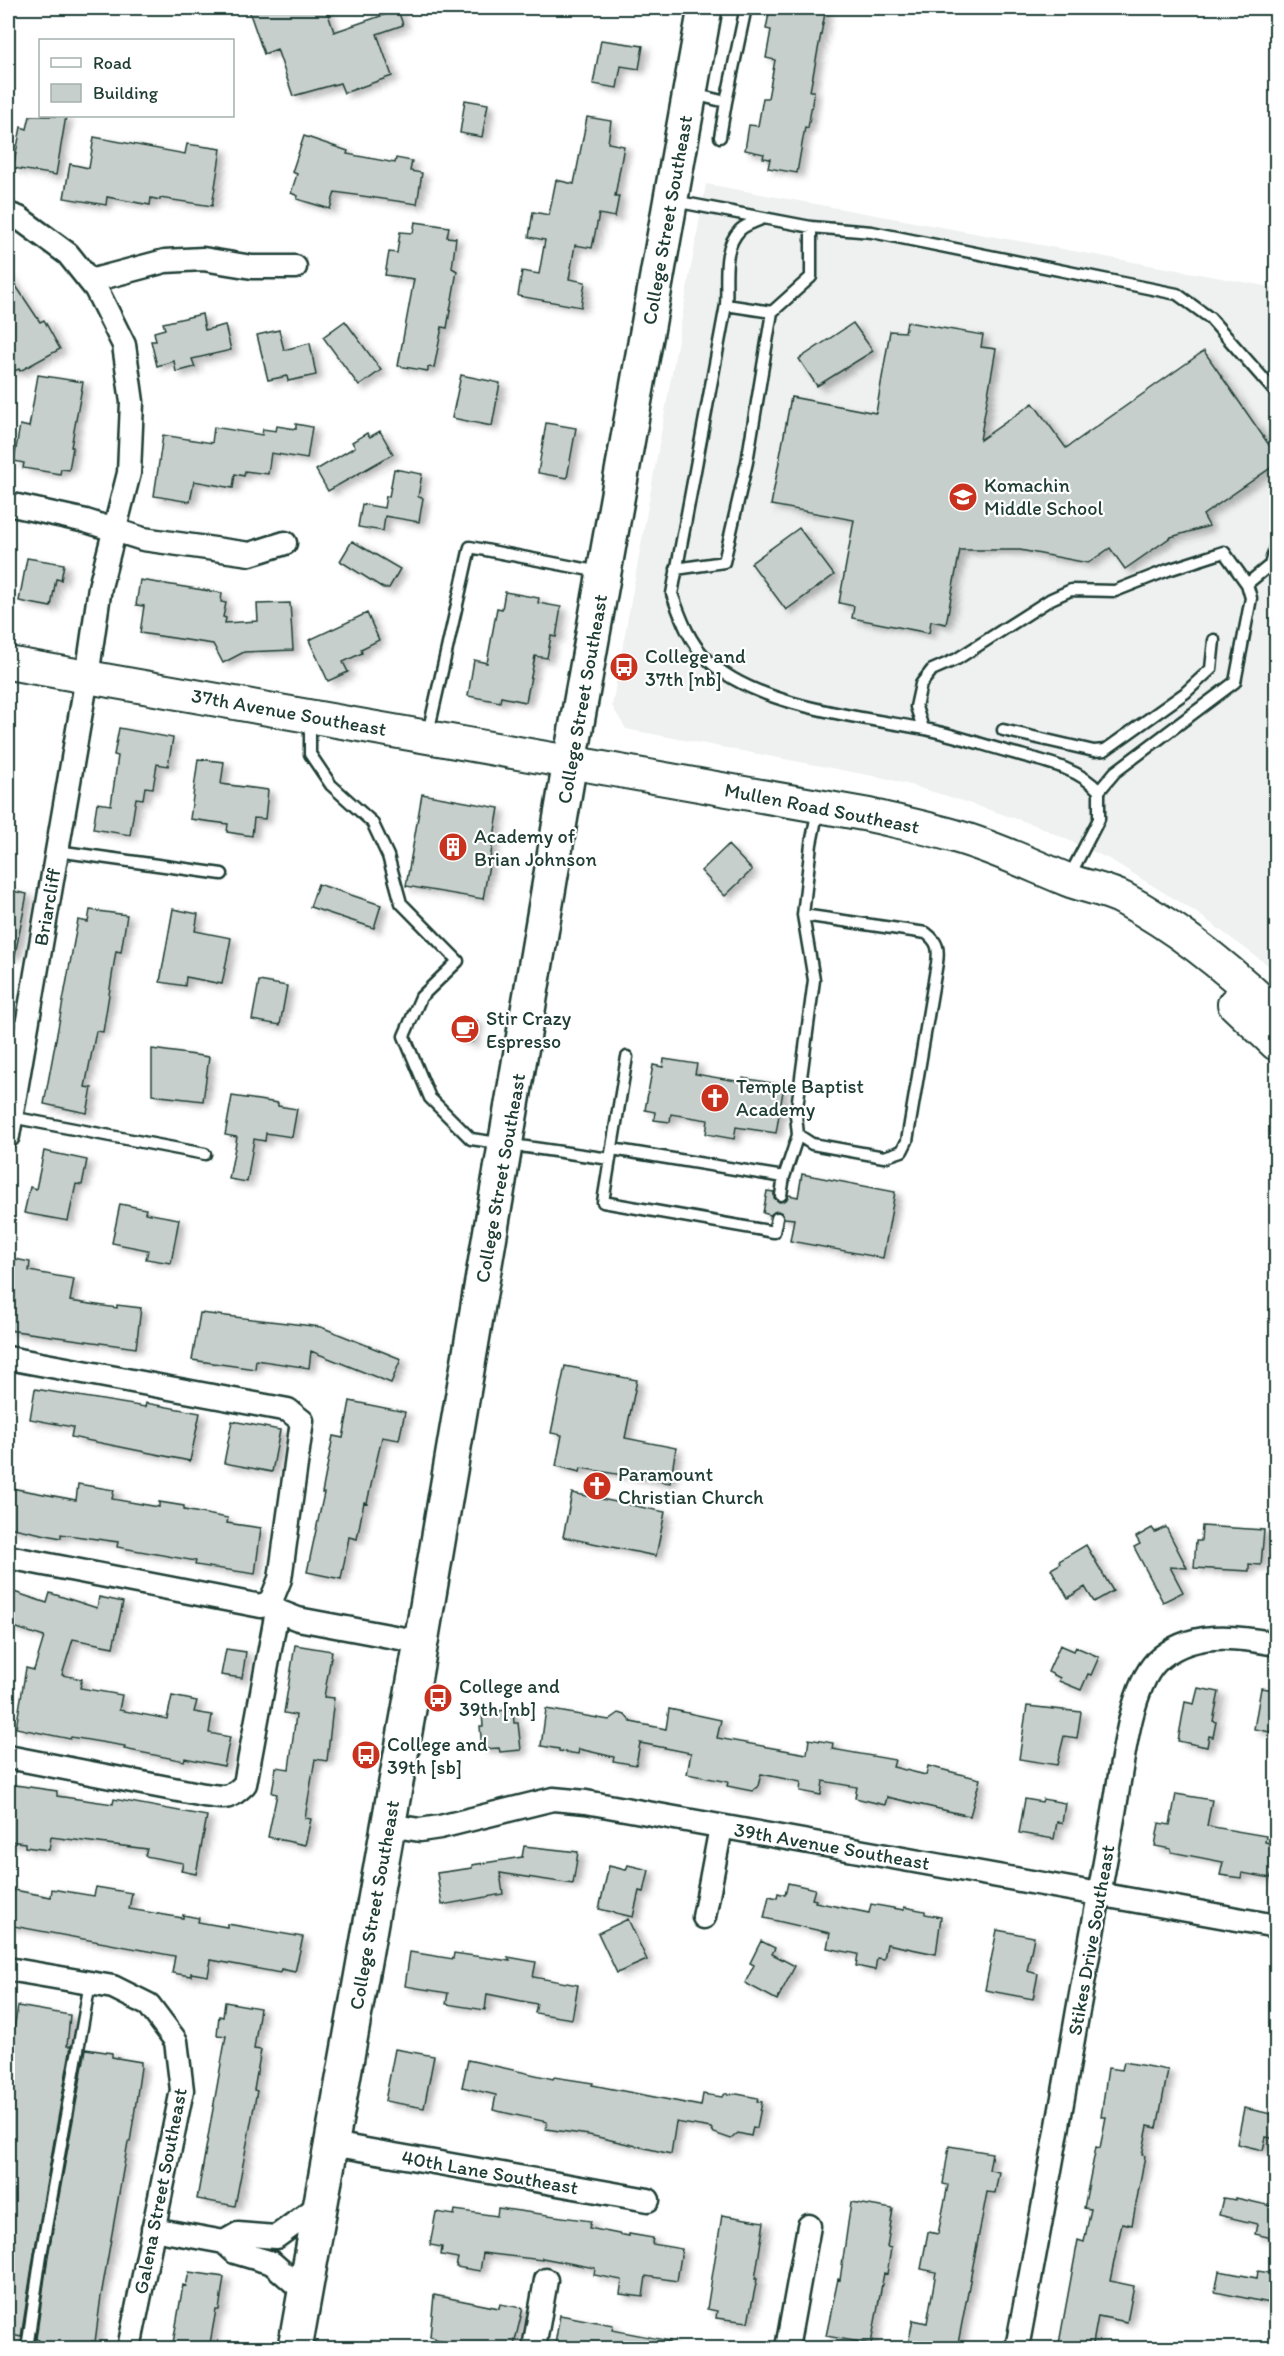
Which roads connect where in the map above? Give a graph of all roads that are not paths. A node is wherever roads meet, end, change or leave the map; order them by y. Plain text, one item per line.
1 (705, 8) edge
2 (745, 12) dead end
3 (689, 93) junction
4 (726, 102) junction
5 (720, 137) dead end
6 (670, 200) junction
7 (8, 214) edge
8 (761, 219) junction
9 (811, 227) junction
10 (295, 267) dead end
11 (90, 280) junction
12 (726, 304) junction
13 (772, 312) junction
14 (1276, 393) edge
15 (8, 504) edge
16 (116, 530) junction
17 (285, 543) dead end
18 (1276, 544) edge
19 (676, 569) junction
20 (604, 573) junction
21 (1247, 584) junction
22 (1214, 640) dead end
23 (8, 663) edge
24 (87, 677) junction
25 (310, 716) junction
26 (923, 728) junction
27 (1003, 730) dead end
28 (427, 736) junction
29 (570, 762) junction
30 (1099, 791) junction
31 (819, 806) junction
32 (57, 851) junction
33 (222, 874) dead end
34 (1068, 880) junction
35 (802, 915) junction
36 (1276, 1014) edge
37 (1276, 1044) edge
38 (627, 1057) dead end
39 (9, 1127) edge
40 (798, 1135) junction
41 (506, 1143) junction
42 (205, 1154) dead end
43 (611, 1154) junction
44 (784, 1177) junction
45 (781, 1195) dead end
46 (777, 1218) dead end
47 (8, 1358) edge
48 (8, 1557) edge
49 (272, 1607) junction
50 (421, 1642) junction
51 (1276, 1644) edge
52 (8, 1757) edge
53 (388, 1825) junction
54 (721, 1827) junction
55 (1099, 1893) junction
56 (705, 1917) dead end
57 (1276, 1926) edge
58 (8, 1969) edge
59 (90, 1983) junction
60 (332, 2144) junction
61 (648, 2200) dead end
62 (320, 2205) junction
63 (809, 2226) dead end
64 (153, 2229) junction
65 (224, 2242) junction
66 (546, 2280) dead end
67 (305, 2292) junction
68 (27, 2349) edge
69 (129, 2349) edge
70 (295, 2349) edge
71 (534, 2349) edge
72 (787, 2349) edge
73 (1017, 2349) edge

1 - 3 main road, College Street Southeast
2 - 4 lane
3 - 4 lane
3 - 6 main road, College Street Southeast
4 - 5 lane
6 - 8 lane
6 - 20 main road, College Street Southeast
7 - 11 street, Briarcliff
8 - 9 lane
8 - 12 lane
9 - 13 lane
9 - 14 lane
10 - 11 street
11 - 16 street, Briarcliff
12 - 13 lane
12 - 19 lane
13 - 19 lane
15 - 16 street
16 - 17 street
16 - 24 street, Briarcliff
18 - 21 lane
19 - 26 lane
20 - 28 lane
20 - 29 main road, College Street Southeast
21 - 26 lane
21 - 30 lane
22 - 27 lane
23 - 24 street, 37th Avenue Southeast
24 - 25 street, 37th Avenue Southeast
24 - 32 street, Briarcliff
25 - 28 street, 37th Avenue Southeast
25 - 41 lane
26 - 30 lane
28 - 29 street, 37th Avenue Southeast
29 - 31 street, Mullen Road Southeast
29 - 41 main road, College Street Southeast
30 - 34 lane
31 - 34 street, Mullen Road Southeast
31 - 35 lane
32 - 33 lane
32 - 39 street, Briarcliff
34 - 36 street, Mullen Road Southeast
34 - 37 street, Mullen Road Southeast
35 - 40 lane
35 - 40 lane
38 - 43 lane
39 - 42 lane
40 - 44 lane
41 - 43 lane
41 - 50 main road, College Street Southeast
43 - 44 lane
43 - 46 lane
44 - 45 lane
47 - 49 street
48 - 49 street
49 - 50 street
49 - 52 street
50 - 53 main road, College Street Southeast
51 - 55 street, Stikes Drive Southeast
53 - 54 street, 39th Avenue Southeast
53 - 60 main road, College Street Southeast
54 - 55 street, 39th Avenue Southeast
54 - 56 street
55 - 57 street, 39th Avenue Southeast
55 - 73 street, Stikes Drive Southeast
58 - 59 street
59 - 64 street, Galena Street Southeast
59 - 68 lane
60 - 61 street, 40th Lane Southeast
60 - 62 main road, College Street Southeast
62 - 65 street
62 - 67 main road, College Street Southeast
63 - 72 street
64 - 65 street
64 - 69 street, Galena Street Southeast
65 - 67 street
66 - 71 street
67 - 70 main road, College Street Southeast

